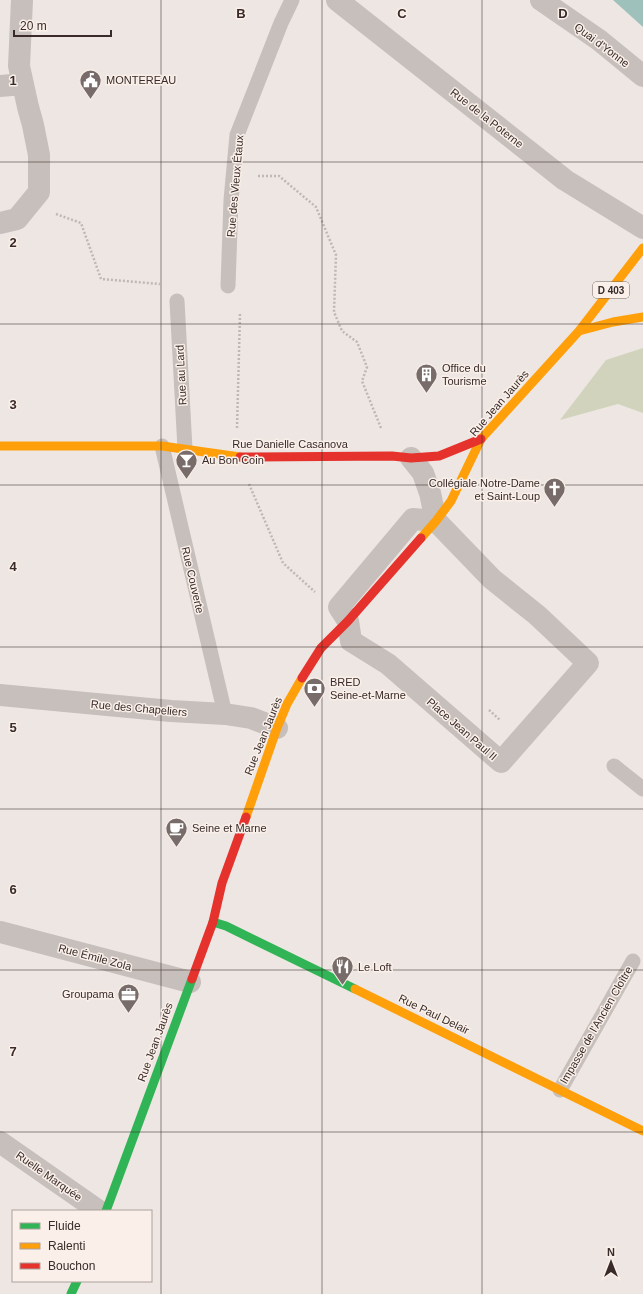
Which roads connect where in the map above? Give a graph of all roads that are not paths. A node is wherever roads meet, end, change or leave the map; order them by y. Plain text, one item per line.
1 (22, 0) edge
2 (292, 0) edge
3 (337, 0) edge
4 (541, 0) edge
5 (643, 76) edge
6 (23, 84) junction
7 (0, 86) edge
8 (0, 223) edge
9 (643, 228) edge
10 (643, 248) edge
11 (228, 286) dead end
12 (177, 301) road end
13 (643, 317) edge
14 (579, 331) junction
15 (481, 439) junction
16 (0, 446) edge
17 (162, 446) junction
18 (185, 449) junction
19 (402, 457) junction
20 (436, 521) junction
21 (348, 621) junction
22 (0, 695) edge
23 (225, 714) junction
24 (277, 728) junction
25 (614, 766) dead end
26 (643, 789) edge
27 (212, 922) junction
28 (0, 932) edge
29 (633, 961) dead end
30 (190, 982) junction
31 (560, 1090) junction
32 (643, 1131) edge
33 (0, 1142) edge
34 (98, 1210) edge
35 (106, 1210) edge
36 (77, 1282) edge
37 (71, 1294) edge

1 - 6 street
2 - 11 lane, Rue des Vieux Étaux
3 - 9 street, Rue de la Poterne
4 - 5 street, Quai d'Yonne
6 - 7 street
6 - 8 street
10 - 14 main road, Rue Jean Jaurès / D 403
12 - 18 lane, Rue au Lard
13 - 14 main road
14 - 15 main road, Rue Jean Jaurès / D 403
15 - 19 main road, Rue Danielle Casanova
15 - 20 main road, Rue Jean Jaurès / D 403
16 - 17 main road, Rue Danielle Casanova
17 - 18 main road, Rue Danielle Casanova
17 - 23 lane, Rue Couverte
18 - 19 main road, Rue Danielle Casanova
19 - 20 street
20 - 21 street, Place Jean Paul II
20 - 21 street, Place Jean Paul II
21 - 24 main road, Rue Jean Jaurès
22 - 23 street, Rue des Chapeliers
23 - 24 street, Rue des Chapeliers
24 - 27 main road, Rue Jean Jaurès
25 - 26 lane
27 - 30 main road, Rue Jean Jaurès
27 - 31 main road, Rue Paul Delair
28 - 30 street, Rue Émile Zola
29 - 31 lane, Impasse de l'Ancien Cloître
30 - 35 main road, Rue Jean Jaurès
31 - 32 main road, Rue Paul Delair
33 - 34 street, Ruelle Marquée
36 - 37 main road

